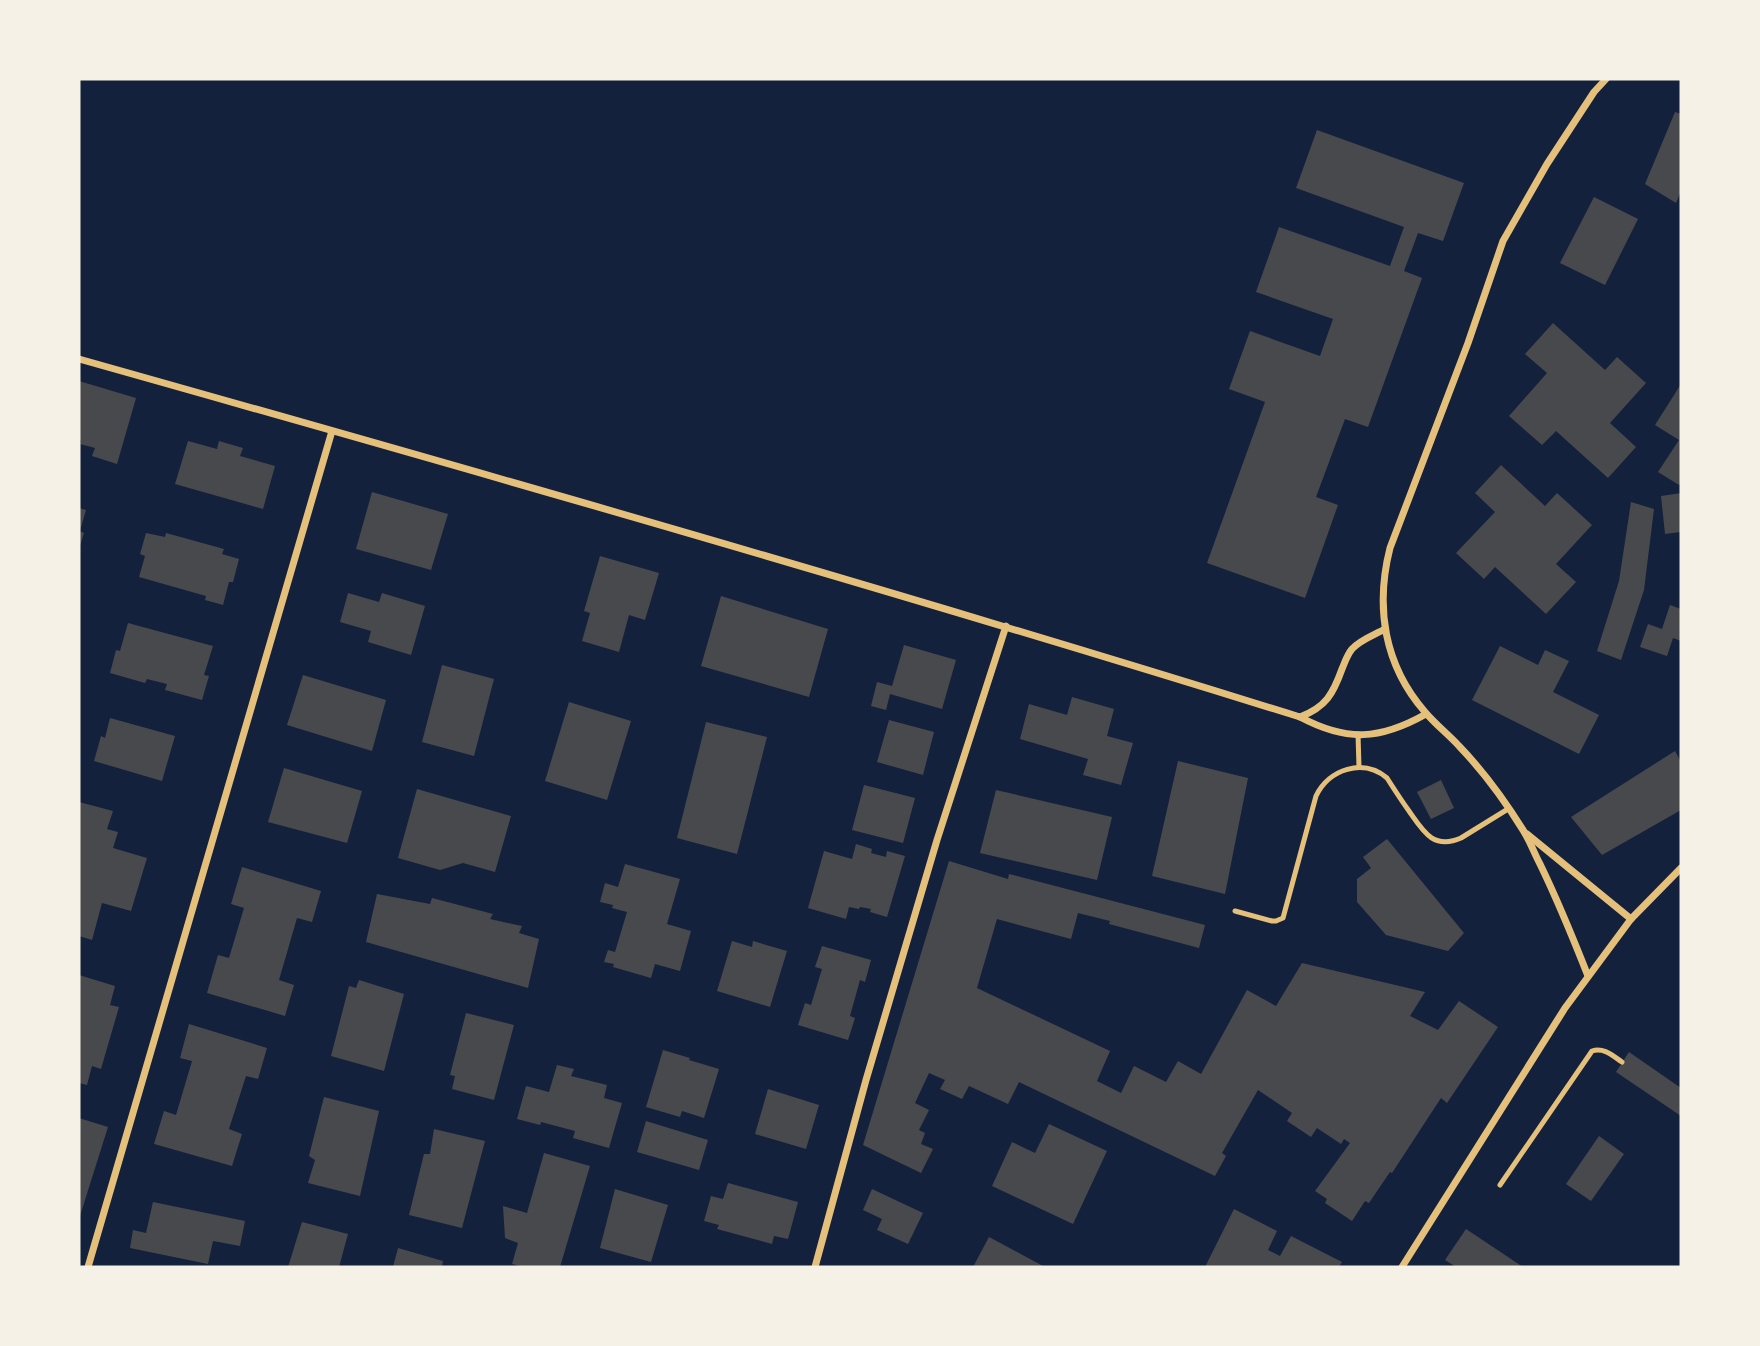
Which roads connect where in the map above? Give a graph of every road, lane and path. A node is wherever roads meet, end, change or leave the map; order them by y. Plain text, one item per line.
1 (1606, 79) edge
2 (79, 359) edge
3 (332, 430) junction
4 (1006, 626) junction
5 (1385, 629) junction
6 (1426, 714) junction
7 (1300, 717) junction
8 (1358, 734) junction
9 (1359, 766) junction
10 (1508, 809) junction
11 (1524, 832) junction
12 (1681, 868) edge
13 (1235, 911) dead end
14 (1631, 919) junction
15 (1588, 976) junction
16 (1622, 1062) dead end
17 (1500, 1185) dead end
18 (88, 1267) edge
19 (815, 1267) edge
20 (1402, 1267) edge

1 - 5 street
2 - 3 street
3 - 4 street
3 - 18 street
4 - 7 street
4 - 19 street
5 - 6 street
5 - 7 street
6 - 8 street
6 - 10 street
7 - 8 street
8 - 9 lane
9 - 10 lane
9 - 13 lane
10 - 11 street
11 - 14 street
11 - 15 street
12 - 14 street
14 - 15 street
15 - 20 street
16 - 17 lane

